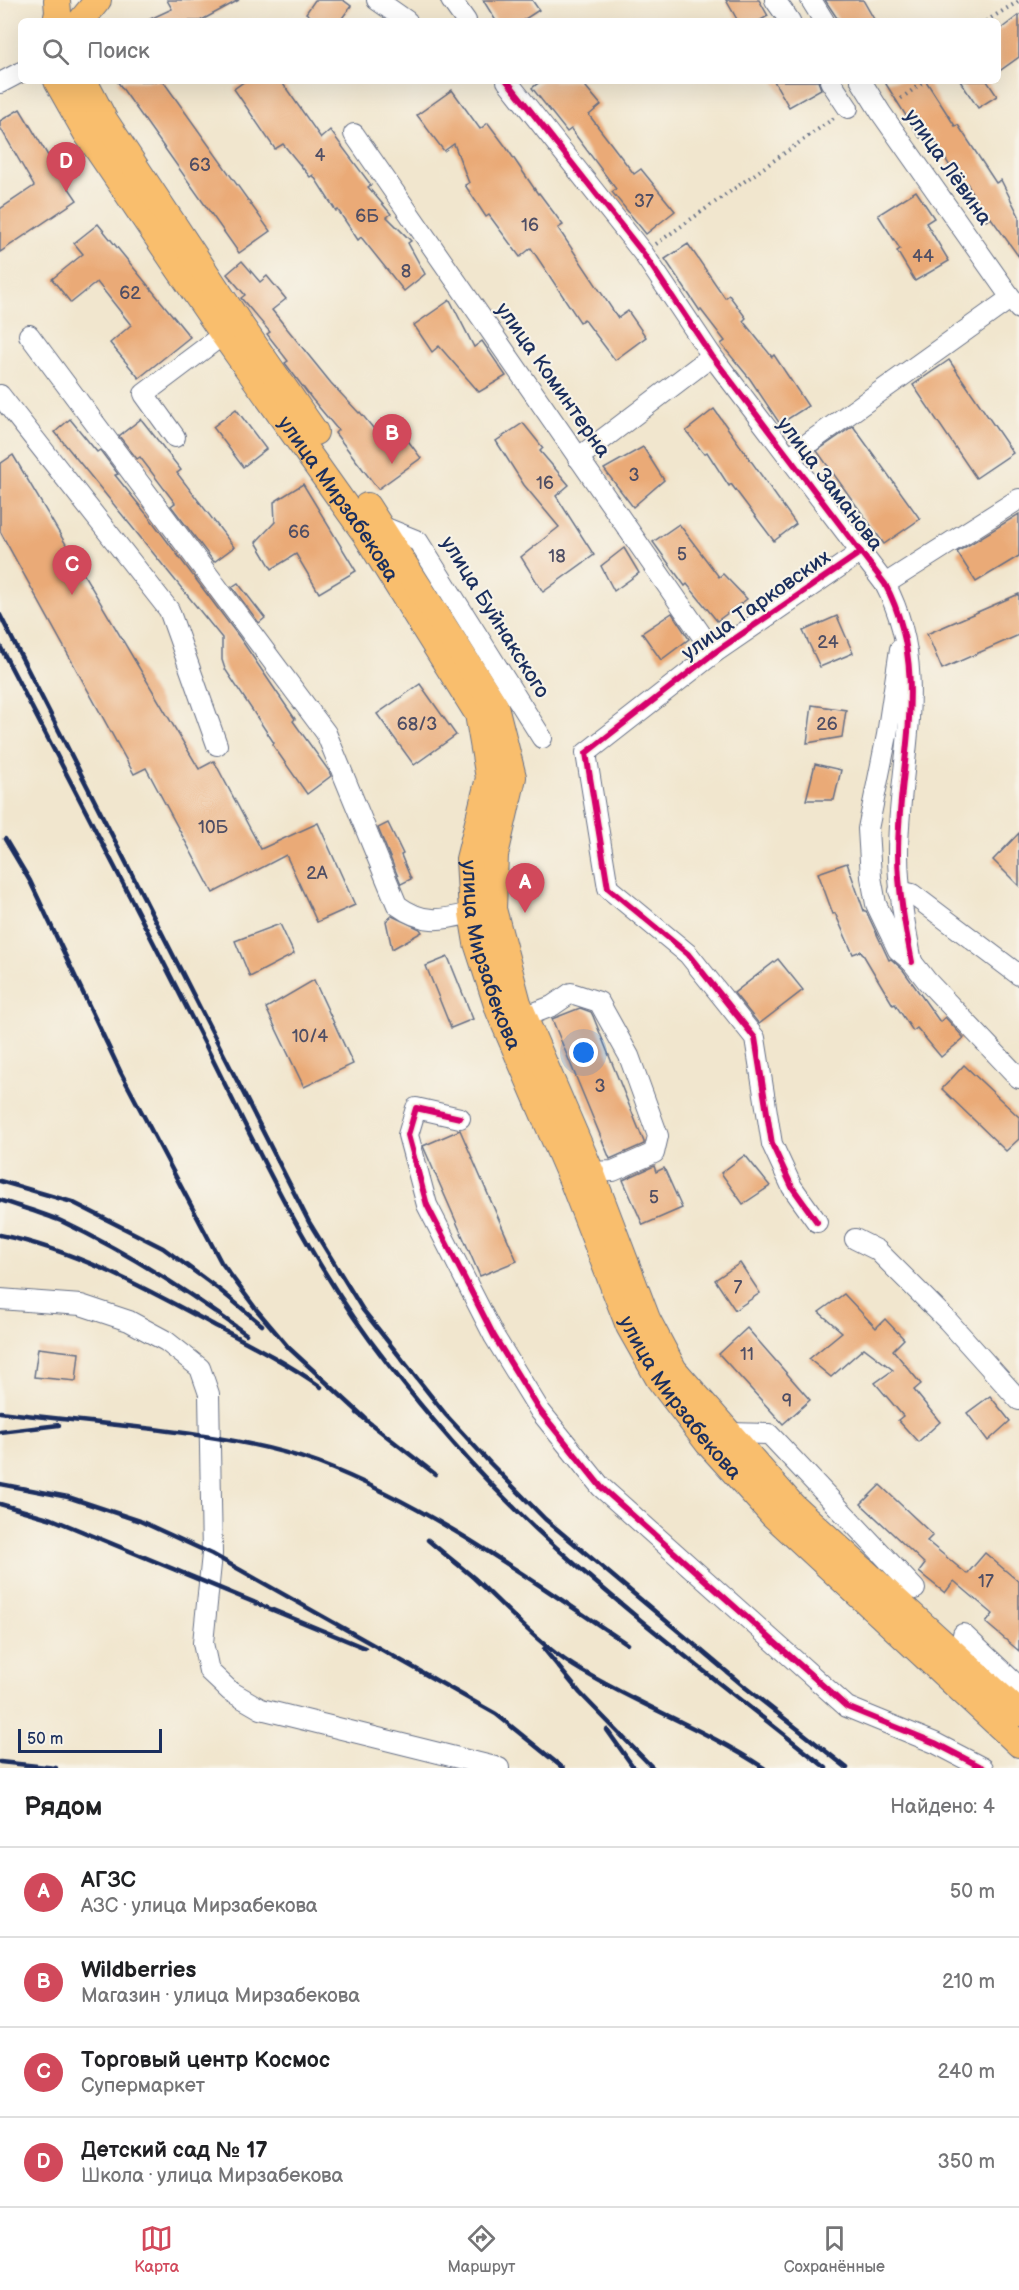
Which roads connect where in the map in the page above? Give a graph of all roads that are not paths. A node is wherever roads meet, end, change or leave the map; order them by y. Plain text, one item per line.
1 (57, 0) edge
2 (98, 0) edge
3 (377, 0) edge
4 (452, 0) edge
5 (775, 0) edge
6 (811, 0) edge
7 (57, 18) edge
8 (83, 18) edge
9 (403, 18) edge
10 (464, 18) edge
11 (788, 18) edge
12 (822, 18) edge
13 (18, 74) edge
14 (0, 83) edge
15 (59, 84) edge
16 (86, 84) edge
17 (832, 84) edge
18 (863, 84) edge
19 (512, 89) edge
20 (848, 108) road end
21 (354, 134) dead end
22 (1015, 303) edge
23 (231, 328) junction
24 (29, 335) dead end
25 (712, 356) junction
26 (0, 395) edge
27 (174, 437) dead end
28 (789, 457) junction
29 (578, 458) junction
30 (1019, 499) edge
31 (373, 531) junction
32 (861, 552) junction
33 (885, 584) junction
34 (904, 630) junction
35 (714, 653) junction
36 (542, 738) dead end
37 (217, 745) dead end
38 (899, 891) junction
39 (472, 913) junction
40 (912, 962) junction
41 (1019, 975) edge
42 (524, 1017) junction
43 (1019, 1078) edge
44 (460, 1118) dead end
45 (591, 1172) junction
46 (817, 1222) dead end
47 (855, 1239) dead end
48 (0, 1299) edge
49 (1018, 1396) edge
50 (729, 1433) junction
51 (915, 1588) dead end
52 (963, 1634) dead end
53 (1019, 1687) edge
54 (1019, 1713) edge
55 (935, 1743) junction
56 (1019, 1744) edge
57 (500, 1768) edge
58 (962, 1768) edge
59 (983, 1768) edge

1 - 7 main road
2 - 8 main road
3 - 9 street
4 - 10 street
5 - 11 street
6 - 12 street
13 - 14 street
15 - 23 main road, улица Мирзабекова
16 - 23 main road, улица Мирзабекова
17 - 20 street
18 - 22 street, улица Лёвина
19 - 25 street, улица Заманова
21 - 29 street, улица Коминтерна
22 - 28 street
23 - 27 street
23 - 31 main road, улица Мирзабекова
24 - 39 street
25 - 28 street, улица Заманова
25 - 29 street
26 - 37 street
28 - 32 street, улица Заманова
29 - 35 street, улица Коминтерна
30 - 33 street
31 - 36 street, улица Буйнакского
31 - 39 main road, улица Мирзабекова
31 - 42 main road, улица Мирзабекова
32 - 33 street, улица Заманова
32 - 35 street, улица Тарковских
33 - 34 street, улица Заманова
34 - 38 street, улица Заманова
34 - 40 street, улица Заманова
35 - 46 street, улица Тарковских
38 - 40 street, улица Заманова
38 - 41 street
39 - 56 main road, улица Мирзабекова
40 - 43 street, улица Заманова
42 - 45 main road, улица Мирзабекова
42 - 45 street
44 - 55 street
45 - 50 main road, улица Мирзабекова
47 - 49 street
48 - 57 street
50 - 51 street
50 - 54 main road, улица Мирзабекова
52 - 53 street
55 - 58 street
55 - 59 street

